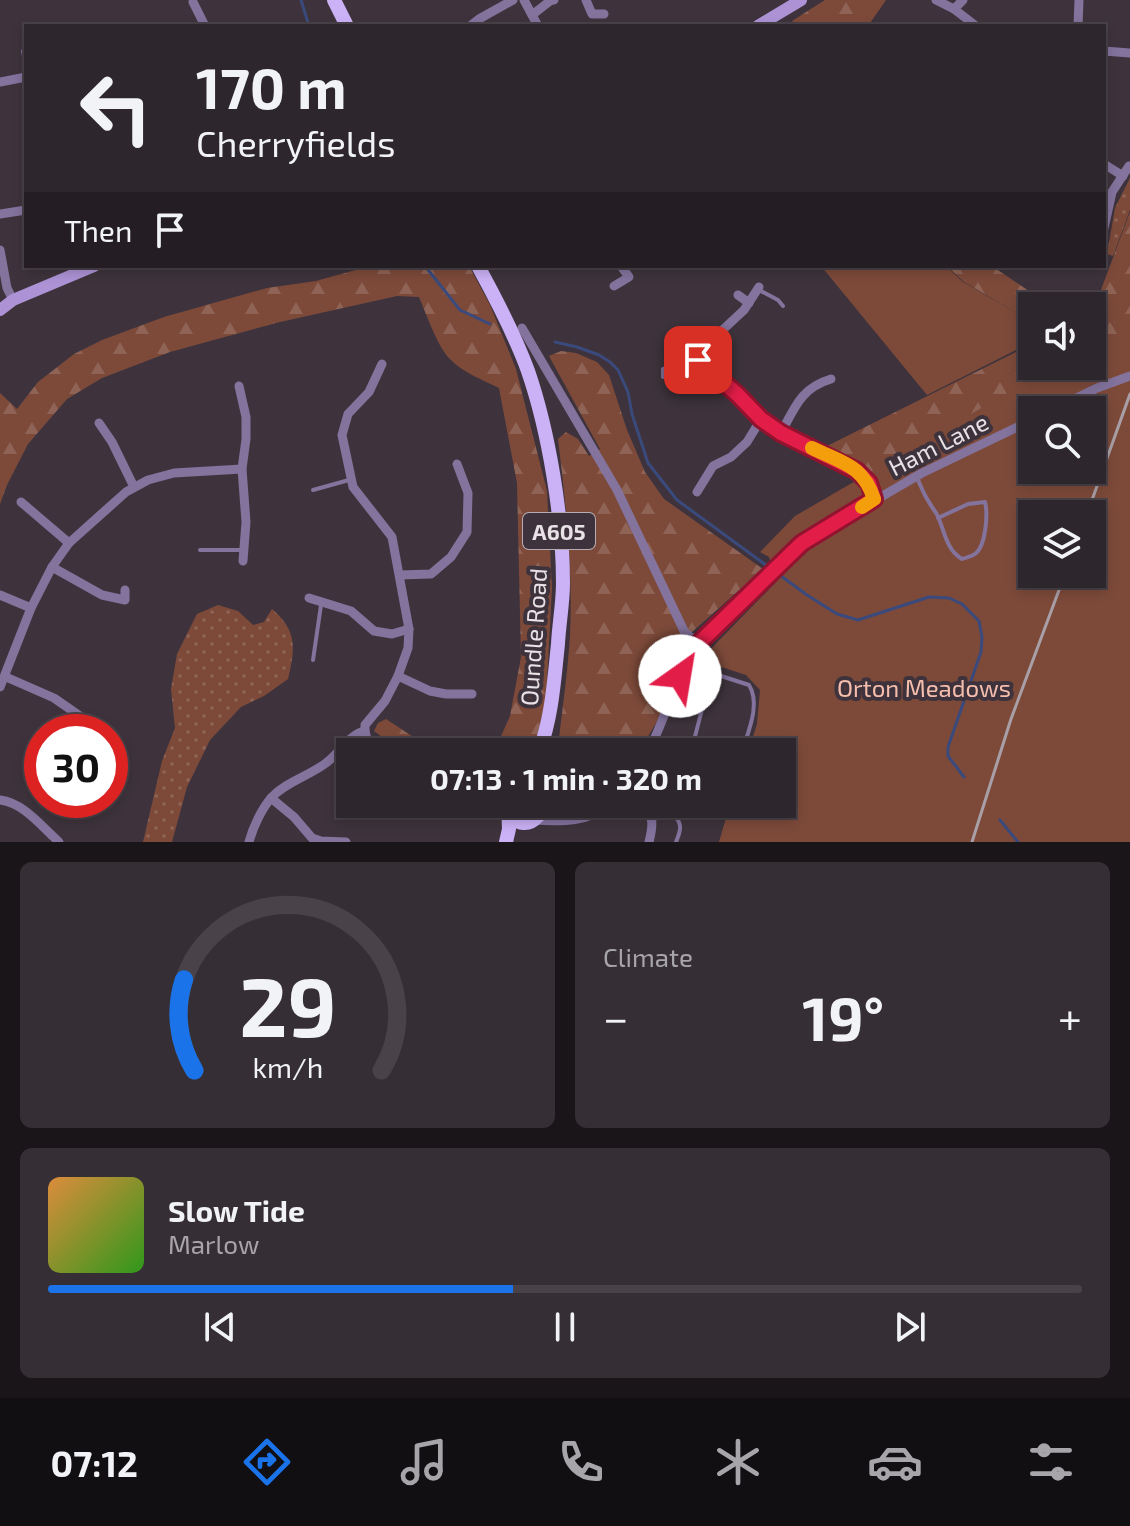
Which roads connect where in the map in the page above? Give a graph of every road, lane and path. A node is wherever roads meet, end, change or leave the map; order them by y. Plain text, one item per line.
1 (334, 0) edge
2 (513, 0) edge
3 (524, 0) edge
4 (554, 0) edge
5 (586, 0) edge
6 (936, 0) edge
7 (963, 0) edge
8 (1079, 0) edge
9 (193, 1) edge
10 (795, 1) edge
11 (954, 9) junction
12 (604, 14) dead end
13 (532, 15) junction
14 (204, 24) edge
15 (346, 24) edge
16 (473, 24) edge
17 (537, 24) edge
18 (761, 24) edge
19 (973, 24) edge
20 (1078, 24) edge
21 (23, 51) dead end
22 (1106, 51) edge
23 (1130, 53) edge
24 (24, 57) edge
25 (24, 77) edge
26 (0, 82) edge
27 (1106, 165) edge
28 (1129, 166) edge
29 (1123, 176) junction
30 (24, 210) edge
31 (0, 214) edge
32 (1106, 219) edge
33 (0, 250) edge
34 (89, 268) edge
35 (479, 268) edge
36 (623, 268) edge
37 (614, 286) dead end
38 (758, 288) joint
39 (738, 295) dead end
40 (13, 300) junction
41 (749, 303) junction
42 (783, 306) dead end
43 (0, 310) edge
44 (520, 329) junction
45 (698, 360) junction
46 (678, 362) joint
47 (382, 364) dead end
48 (1130, 376) edge
49 (663, 377) dead end
50 (831, 379) dead end
51 (239, 386) dead end
52 (1087, 396) edge
53 (761, 419) junction
54 (99, 423) dead end
55 (1018, 427) edge
56 (781, 433) junction
57 (457, 464) dead end
58 (242, 469) junction
59 (916, 476) junction
60 (352, 480) junction
61 (134, 487) junction
62 (313, 490) dead end
63 (697, 492) dead end
64 (874, 499) junction
65 (21, 502) dead end
66 (938, 518) junction
67 (69, 543) junction
68 (200, 550) dead end
69 (244, 550) junction
70 (243, 561) dead end
71 (52, 567) junction
72 (400, 575) junction
73 (0, 595) edge
74 (309, 598) dead end
75 (126, 600) dead end
76 (322, 602) junction
77 (31, 608) junction
78 (409, 629) junction
79 (699, 643) junction
80 (313, 660) dead end
81 (3, 675) edge
82 (398, 676) junction
83 (0, 687) edge
84 (472, 694) dead end
85 (77, 714) edge
86 (365, 731) junction
87 (367, 738) edge
88 (544, 738) edge
89 (656, 738) edge
90 (695, 738) edge
91 (746, 738) edge
92 (271, 798) junction
93 (0, 800) edge
94 (507, 818) edge
95 (512, 818) edge
96 (533, 818) edge
97 (586, 818) edge
98 (656, 818) edge
99 (676, 818) edge
100 (652, 819) joint
101 (530, 822) junction
102 (59, 842) edge
103 (249, 842) edge
104 (346, 842) edge
105 (506, 842) edge
106 (515, 842) edge
107 (649, 842) edge
108 (676, 842) edge

1 - 15 main road
2 - 16 street
3 - 13 street
4 - 13 street
5 - 12 street
6 - 11 street
7 - 11 street
8 - 20 street
9 - 14 street
10 - 18 street
11 - 19 street
13 - 17 street
21 - 24 lane
22 - 23 street
25 - 26 street
27 - 29 street
28 - 29 street
29 - 32 street
30 - 31 street
33 - 40 street
34 - 40 street
35 - 44 main road, Oundle Road / A605
36 - 37 street
38 - 41 street
38 - 42 lane
39 - 41 street
40 - 43 street
41 - 45 street
44 - 79 street
44 - 88 main road, Oundle Road / A605
45 - 46 street
45 - 53 street
46 - 49 lane
47 - 60 street
48 - 52 street
50 - 56 street
51 - 58 street
53 - 56 street
53 - 63 street
54 - 61 street
55 - 59 street, Ham Lane
56 - 64 street
57 - 72 street
58 - 61 street
58 - 69 street
59 - 64 street, Ham Lane
59 - 66 lane
60 - 62 lane
60 - 72 street
61 - 67 street
64 - 79 street, Ham Lane
65 - 67 street
66 - 66 lane
67 - 71 street
68 - 69 lane
69 - 70 street
71 - 75 street
71 - 77 street
72 - 78 street
73 - 77 street
74 - 76 street
76 - 78 street
76 - 80 lane
77 - 81 street
78 - 82 street
79 - 89 street, Ham Lane
81 - 83 street
81 - 85 street
82 - 84 street
82 - 86 street
86 - 87 street
86 - 92 street
90 - 91 lane
92 - 103 street
92 - 104 street
93 - 102 street
94 - 105 main road
95 - 101 main road
96 - 101 main road
97 - 101 street
98 - 100 lane
99 - 108 lane
100 - 107 street
101 - 106 main road

